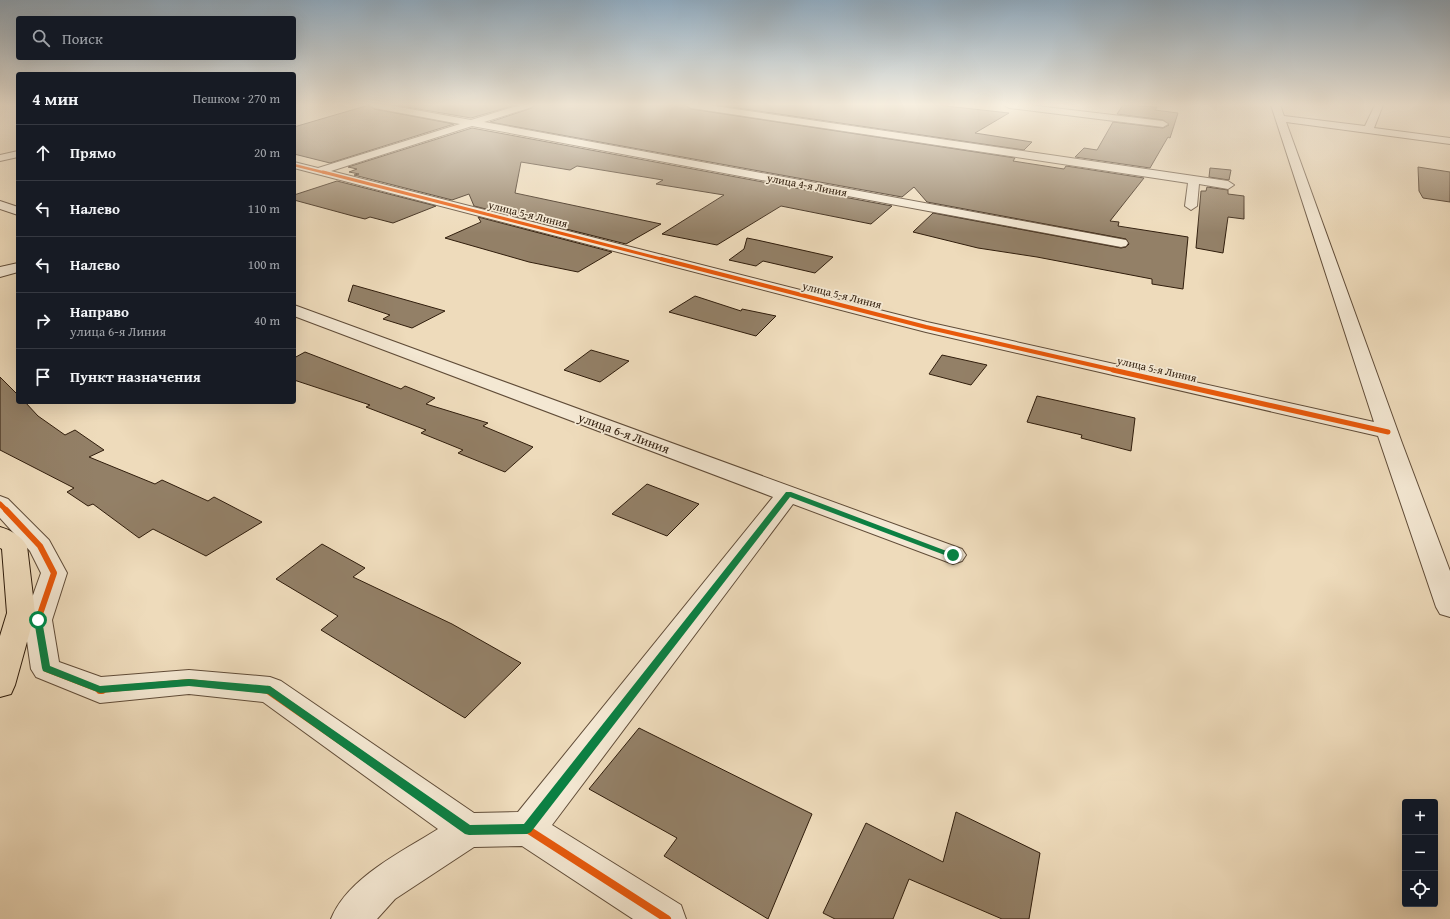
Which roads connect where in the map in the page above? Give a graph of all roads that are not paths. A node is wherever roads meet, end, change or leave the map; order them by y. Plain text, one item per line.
1 (392, 148) edge
2 (610, 148) edge
3 (977, 148) edge
4 (1290, 148) edge
5 (16, 154) edge
6 (0, 158) edge
7 (297, 171) edge
8 (320, 171) junction
9 (1194, 180) junction
10 (1228, 185) dead end
11 (0, 205) edge
12 (1190, 206) dead end
13 (16, 210) edge
14 (1121, 244) dead end
15 (16, 268) edge
16 (0, 272) edge
17 (296, 311) edge
18 (1388, 432) junction
19 (788, 494) junction
20 (0, 504) edge
21 (0, 535) edge
22 (953, 555) dead end
23 (1447, 592) edge
24 (0, 685) edge
25 (527, 829) junction
26 (469, 830) junction
27 (350, 919) edge
28 (667, 919) edge

1 - 8 street
2 - 14 street, улица 4-я Линия
3 - 9 street
4 - 18 street
5 - 6 street
7 - 8 street, улица 5-я Линия
8 - 18 street, улица 5-я Линия
9 - 10 street
9 - 12 street
11 - 13 street
15 - 16 street
17 - 19 street, улица 6-я Линия
18 - 23 street
19 - 22 street, улица 6-я Линия
19 - 25 street
20 - 26 street
21 - 24 main road
25 - 26 street
25 - 28 street
26 - 27 street

